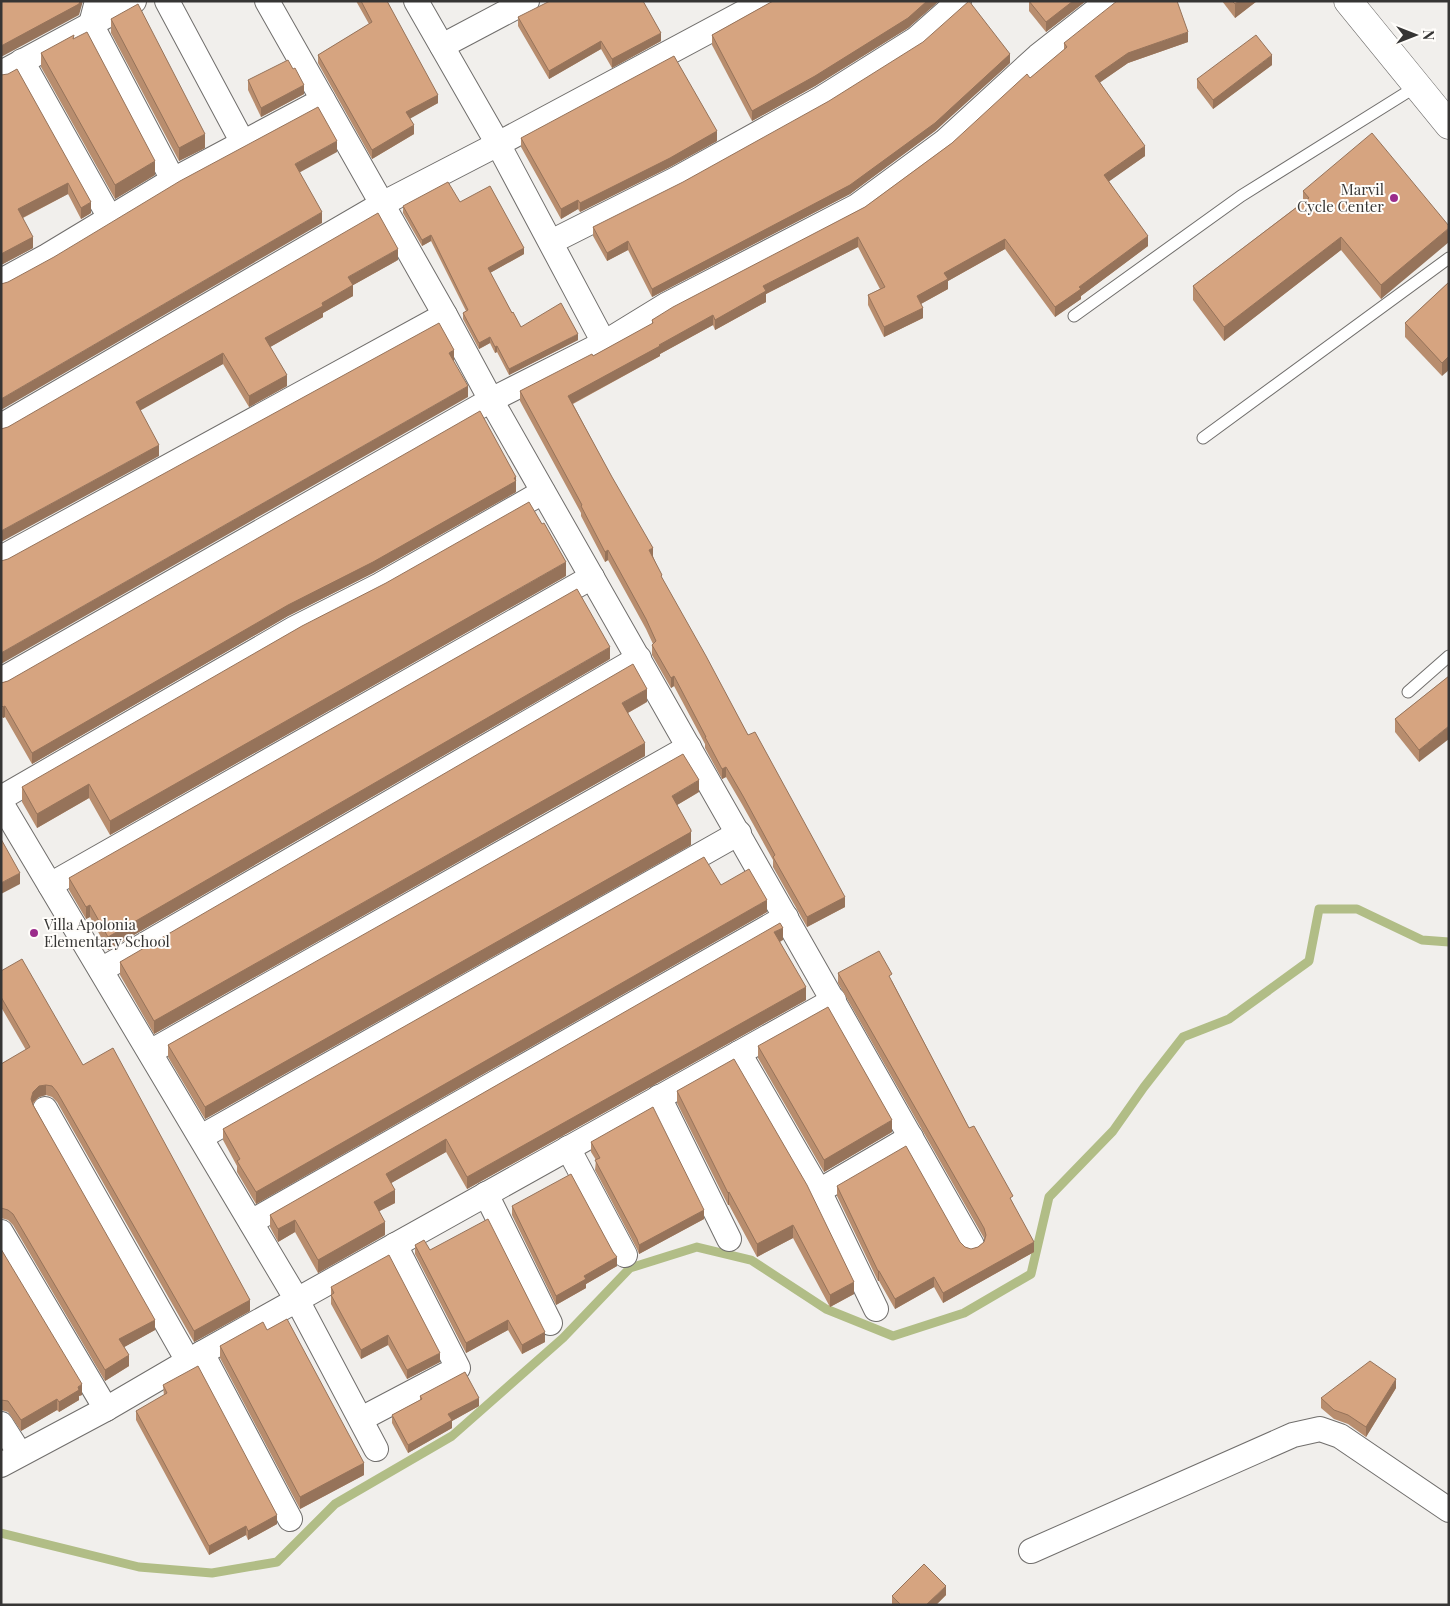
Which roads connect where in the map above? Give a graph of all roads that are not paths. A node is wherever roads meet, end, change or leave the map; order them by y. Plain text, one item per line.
1 (97, 1) edge
2 (134, 1) edge
3 (167, 1) edge
4 (267, 1) edge
5 (416, 1) edge
6 (526, 1) edge
7 (765, 1) edge
8 (959, 1) edge
9 (1108, 1) edge
10 (1348, 1) edge
11 (91, 24) junction
12 (442, 46) junction
13 (22, 61) junction
14 (1, 73) edge
15 (1417, 85) junction
16 (323, 100) junction
17 (1449, 124) edge
18 (243, 143) junction
19 (498, 144) junction
20 (173, 180) junction
21 (382, 204) junction
22 (110, 218) junction
23 (551, 242) junction
24 (1449, 258) edge
25 (1, 281) edge
26 (445, 315) junction
27 (1074, 316) dead end
28 (604, 342) junction
29 (491, 400) junction
30 (1, 426) edge
31 (1203, 438) dead end
32 (543, 492) junction
33 (1, 558) edge
34 (592, 577) junction
35 (1449, 656) edge
36 (639, 658) junction
37 (1, 680) edge
38 (1408, 692) dead end
39 (689, 748) junction
40 (1, 798) edge
41 (1, 802) edge
42 (739, 833) junction
43 (50, 885) junction
44 (786, 917) junction
45 (101, 970) junction
46 (834, 1000) junction
47 (150, 1052) junction
48 (739, 1053) junction
49 (660, 1097) junction
50 (45, 1109) dead end
51 (201, 1137) junction
52 (911, 1137) junction
53 (568, 1148) junction
54 (819, 1191) junction
55 (486, 1194) junction
56 (251, 1222) junction
57 (1, 1232) edge
58 (729, 1239) dead end
59 (395, 1245) junction
60 (972, 1245) dead end
61 (625, 1255) dead end
62 (297, 1300) junction
63 (876, 1309) dead end
64 (550, 1323) dead end
65 (195, 1357) junction
66 (106, 1409) junction
67 (361, 1419) junction
68 (1, 1424) edge
69 (376, 1449) dead end
70 (10, 1460) edge
71 (1449, 1510) edge
72 (290, 1519) dead end
73 (1031, 1552) dead end

1 - 11 street
2 - 11 street
3 - 18 street
4 - 16 street
5 - 12 street
6 - 12 street
7 - 19 street
8 - 23 street
9 - 28 street
10 - 15 main road
11 - 13 street
11 - 20 street
12 - 19 street
13 - 14 street
13 - 22 street
15 - 17 main road
15 - 27 lane
16 - 18 street
16 - 21 street
18 - 20 street
19 - 21 street
19 - 23 street
20 - 22 street
21 - 26 street
21 - 30 street
22 - 25 street
23 - 28 street
24 - 31 lane
26 - 29 street
26 - 33 street
28 - 29 street
29 - 32 street
29 - 37 street
32 - 34 street
32 - 40 street
34 - 36 street
34 - 43 street
35 - 38 lane
36 - 39 street
36 - 45 street
39 - 42 street
39 - 47 street
41 - 43 street
42 - 44 street
42 - 51 street
43 - 45 street
44 - 46 street
44 - 56 street
45 - 47 street
46 - 48 street
46 - 52 street
47 - 51 street
48 - 49 street
48 - 54 street
49 - 53 street
49 - 58 street
50 - 65 street
51 - 56 street
52 - 54 street
52 - 60 street
53 - 55 street
53 - 61 street
54 - 63 street
55 - 59 street
55 - 64 street
56 - 62 street
57 - 66 street
59 - 62 street
59 - 67 street
62 - 65 street
62 - 67 street
65 - 66 street
65 - 72 street
66 - 70 street
67 - 69 street
68 - 70 street
71 - 73 street

